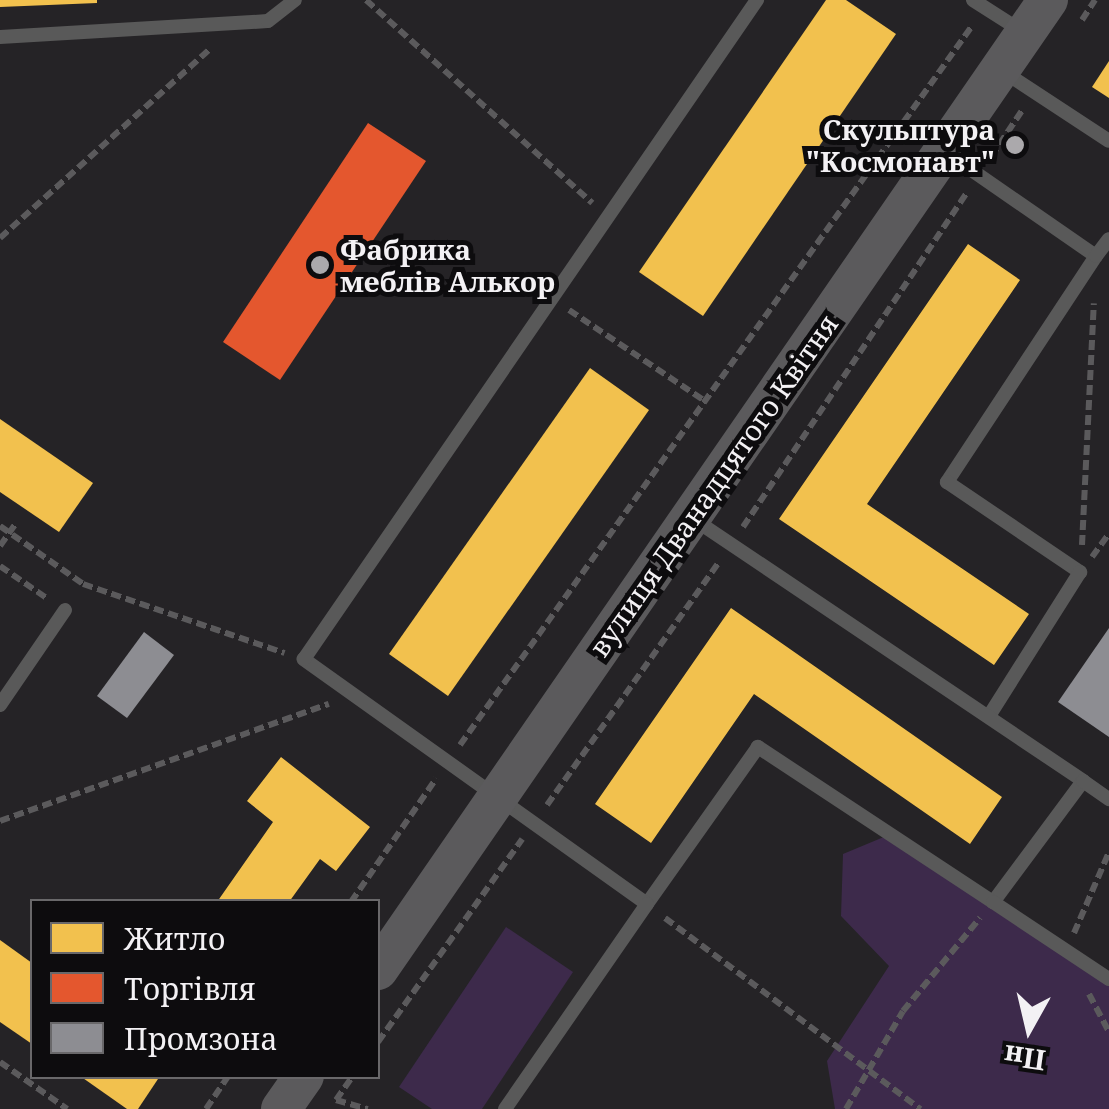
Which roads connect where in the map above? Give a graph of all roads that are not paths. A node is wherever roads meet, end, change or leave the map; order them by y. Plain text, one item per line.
1 (294, 0) edge
2 (757, 0) edge
3 (1048, 0) edge
4 (982, 3) edge
5 (1025, 34) junction
6 (0, 36) edge
7 (1000, 69) junction
8 (1109, 141) edge
9 (944, 151) junction
10 (1109, 239) edge
11 (1096, 256) junction
12 (690, 517) junction
13 (65, 610) road end
14 (0, 705) edge
15 (989, 716) junction
16 (1083, 781) junction
17 (1109, 799) edge
18 (495, 800) junction
19 (994, 902) junction
20 (647, 904) junction
21 (380, 967) edge
22 (1109, 979) edge
23 (302, 1079) edge
24 (508, 1104) edge
25 (281, 1109) edge
26 (525, 1109) edge

1 - 6 lane
2 - 18 lane
3 - 5 street, вулиця Дванадцятого Квітня
4 - 5 lane
5 - 7 street, вулиця Дванадцятого Квітня
7 - 8 lane
7 - 9 street, вулиця Дванадцятого Квітня
9 - 11 lane
9 - 12 street, вулиця Дванадцятого Квітня
10 - 11 lane
11 - 15 lane
12 - 15 lane
12 - 18 street, вулиця Дванадцятого Квітня
13 - 14 lane
15 - 16 lane
16 - 17 lane
16 - 19 lane
18 - 20 lane
18 - 21 street, вулиця Дванадцятого Квітня
19 - 20 lane
19 - 22 lane
20 - 24 lane
23 - 25 street
24 - 26 lane

